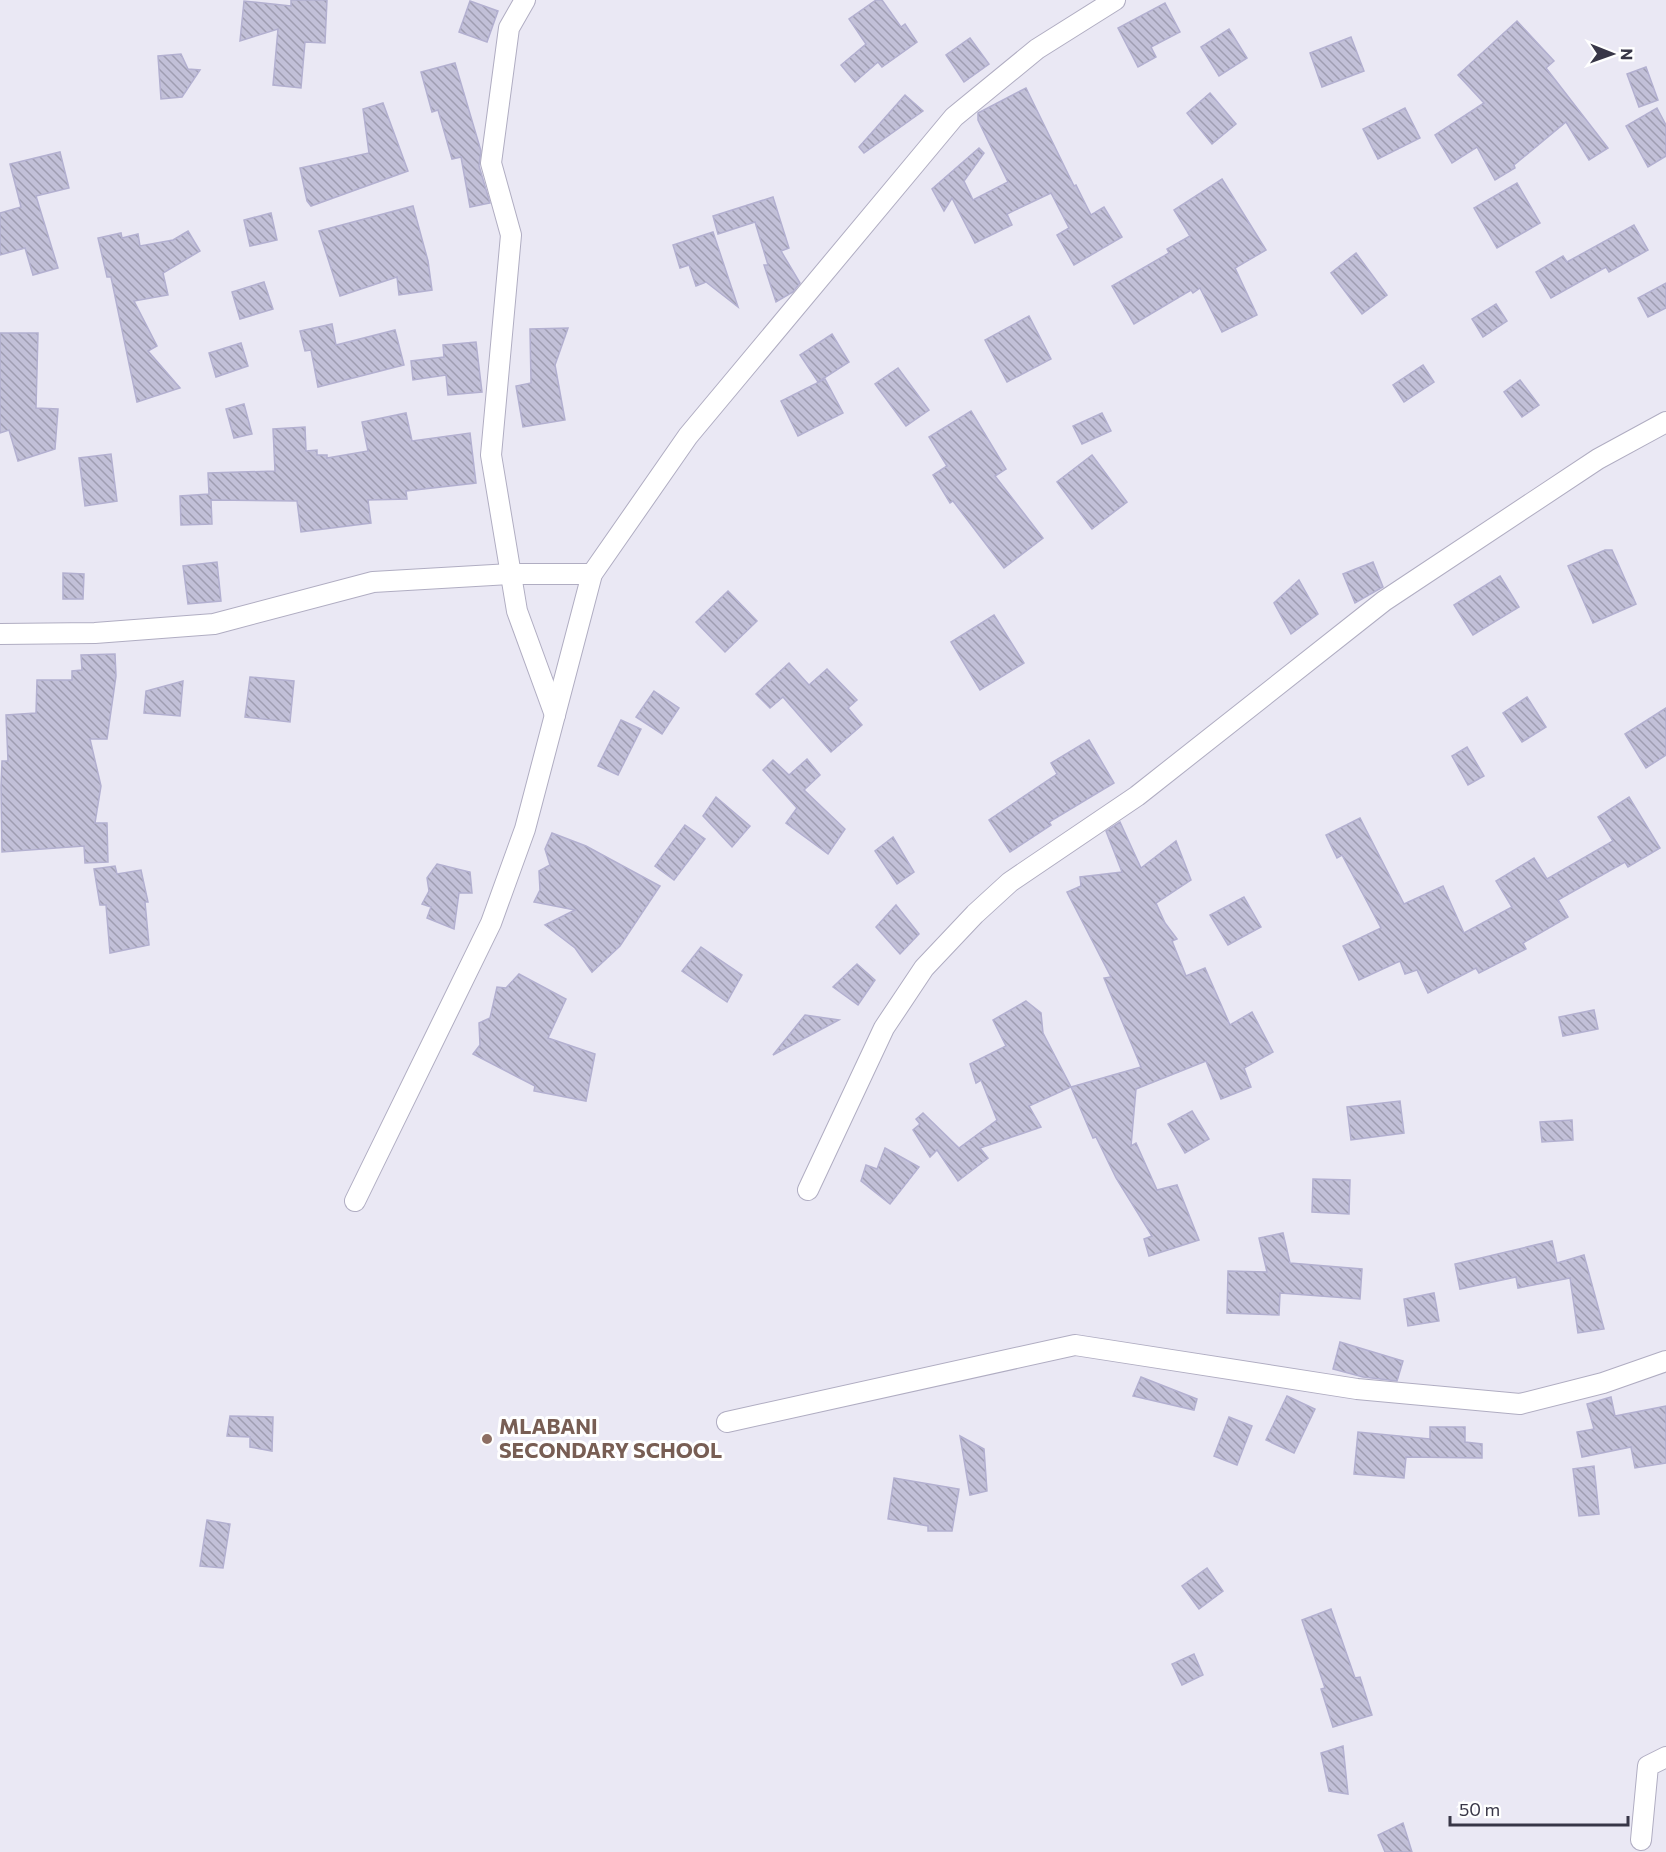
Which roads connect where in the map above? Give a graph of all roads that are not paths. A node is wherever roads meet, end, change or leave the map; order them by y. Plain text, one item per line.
1 (525, 0) edge
2 (1115, 0) edge
3 (1666, 422) edge
4 (511, 574) junction
5 (592, 574) junction
6 (0, 634) edge
7 (555, 715) junction
8 (807, 1190) dead end
9 (355, 1201) dead end
10 (1666, 1361) edge
11 (727, 1422) dead end
12 (1666, 1757) edge
13 (1641, 1840) dead end

1 - 4 street
2 - 5 street
3 - 8 street
4 - 5 street
4 - 6 street
4 - 7 street
5 - 7 street
7 - 9 street
10 - 11 street
12 - 13 street

